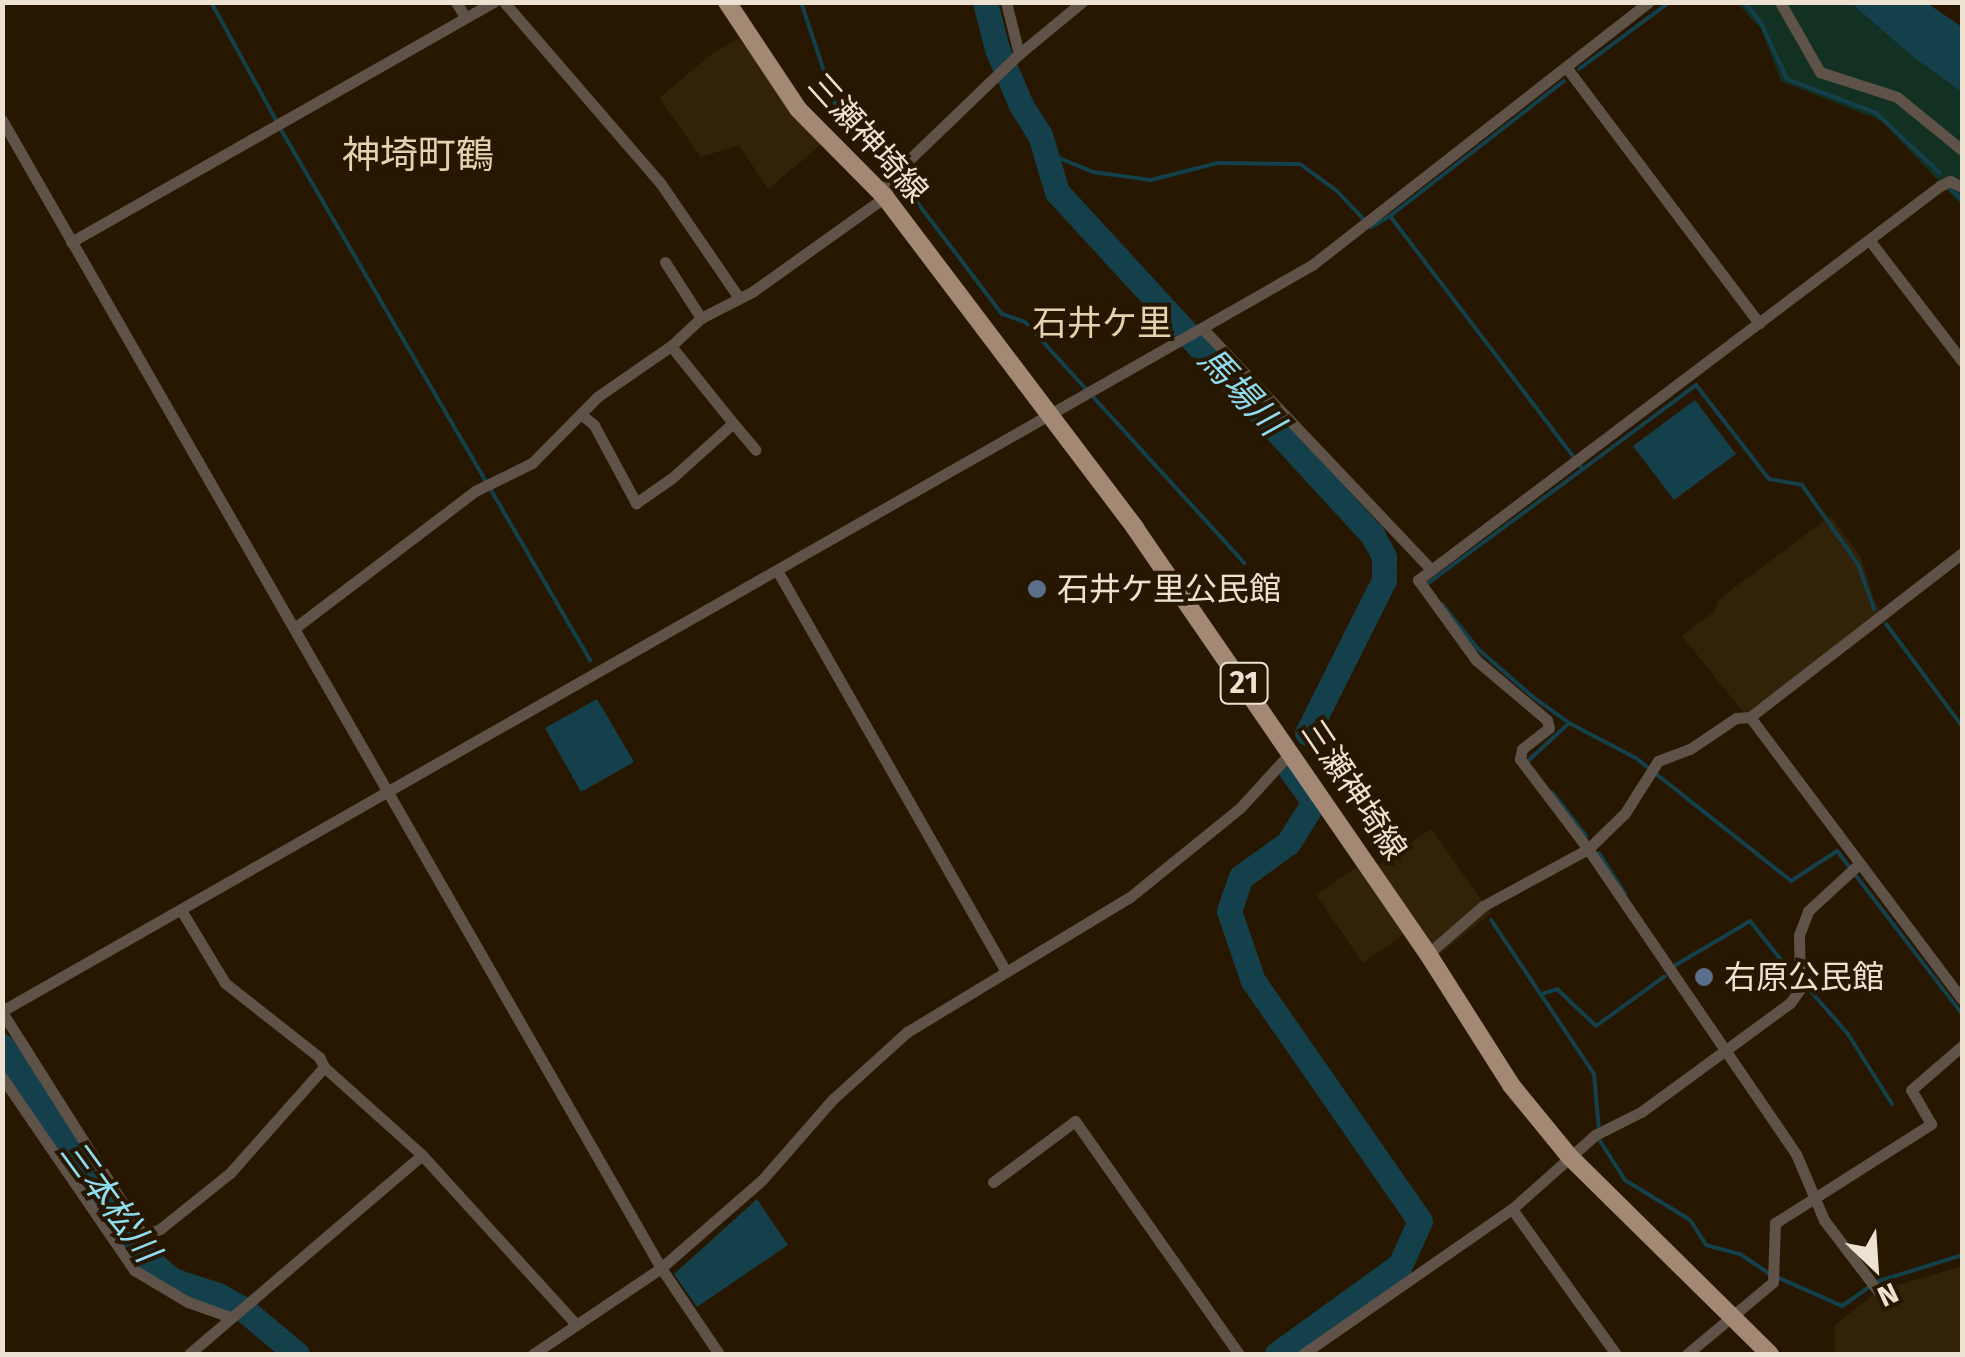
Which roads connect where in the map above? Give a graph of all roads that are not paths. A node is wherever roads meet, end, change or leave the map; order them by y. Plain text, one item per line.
1 (456, 2) edge
2 (494, 2) edge
3 (504, 2) edge
4 (727, 2) edge
5 (1006, 2) edge
6 (1082, 2) edge
7 (1650, 2) edge
8 (1780, 2) edge
9 (465, 18) junction
10 (1019, 54) junction
11 (1566, 67) junction
12 (2, 120) edge
13 (1962, 150) edge
14 (1962, 187) edge
15 (887, 188) junction
16 (1870, 241) junction
17 (70, 242) junction
18 (665, 262) dead end
19 (739, 298) junction
20 (701, 318) junction
21 (1759, 322) junction
22 (1204, 330) junction
23 (671, 346) junction
24 (1962, 361) edge
25 (1052, 414) junction
26 (583, 416) junction
27 (733, 423) junction
28 (756, 450) dead end
29 (1962, 553) edge
30 (1430, 568) junction
31 (778, 572) junction
32 (296, 627) junction
33 (1750, 717) junction
34 (1292, 752) junction
35 (385, 792) junction
36 (1588, 849) junction
37 (1859, 864) junction
38 (181, 910) junction
39 (1428, 954) junction
40 (1006, 972) junction
41 (1962, 999) edge
42 (2, 1012) edge
43 (1962, 1046) edge
44 (1725, 1050) junction
45 (324, 1067) junction
46 (2, 1076) edge
47 (422, 1154) junction
48 (1570, 1158) junction
49 (993, 1182) dead end
50 (1814, 1194) junction
51 (1512, 1209) junction
52 (661, 1268) junction
53 (1878, 1291) dead end
54 (1734, 1316) junction
55 (230, 1317) junction
56 (576, 1324) junction
57 (188, 1354) edge
58 (533, 1354) edge
59 (719, 1354) edge
60 (1239, 1354) edge
61 (1303, 1354) edge
62 (1616, 1354) edge
63 (1687, 1354) edge
64 (1770, 1354) edge

1 - 9 street
2 - 9 street
3 - 19 street
4 - 15 main road, 三瀬神埼線 / 21
5 - 10 street
6 - 10 street
7 - 11 street
8 - 13 street
9 - 17 street
10 - 15 street
11 - 21 street
11 - 22 street
12 - 17 street
14 - 16 street
15 - 19 street
15 - 25 main road, 三瀬神埼線 / 21
16 - 21 street
16 - 24 street
17 - 32 street
18 - 20 street
19 - 20 street
20 - 23 street
21 - 30 street
22 - 25 street
22 - 30 street
23 - 26 street
23 - 27 street
25 - 31 street
25 - 34 main road, 三瀬神埼線 / 21
26 - 27 street
26 - 32 street
27 - 28 street
29 - 33 street
30 - 36 street
31 - 35 street
31 - 40 street
32 - 35 street
33 - 36 street
33 - 37 street
34 - 39 main road, 三瀬神埼線 / 21
34 - 40 street
35 - 38 street
35 - 52 street
36 - 39 street
36 - 44 street
37 - 41 street
37 - 44 street
38 - 42 street
38 - 45 street
39 - 48 main road, 三瀬神埼線 / 21
40 - 52 street
42 - 45 street
43 - 50 street
44 - 48 street
44 - 50 street
45 - 47 street
46 - 55 street
47 - 55 street
47 - 56 street
48 - 51 street
48 - 54 main road, 三瀬神埼線 / 21
49 - 60 street
50 - 53 street
50 - 54 street
51 - 61 street
51 - 62 street
52 - 56 street
52 - 59 street
54 - 63 street
54 - 64 main road, 三瀬神埼線 / 21
55 - 57 street
56 - 58 street

